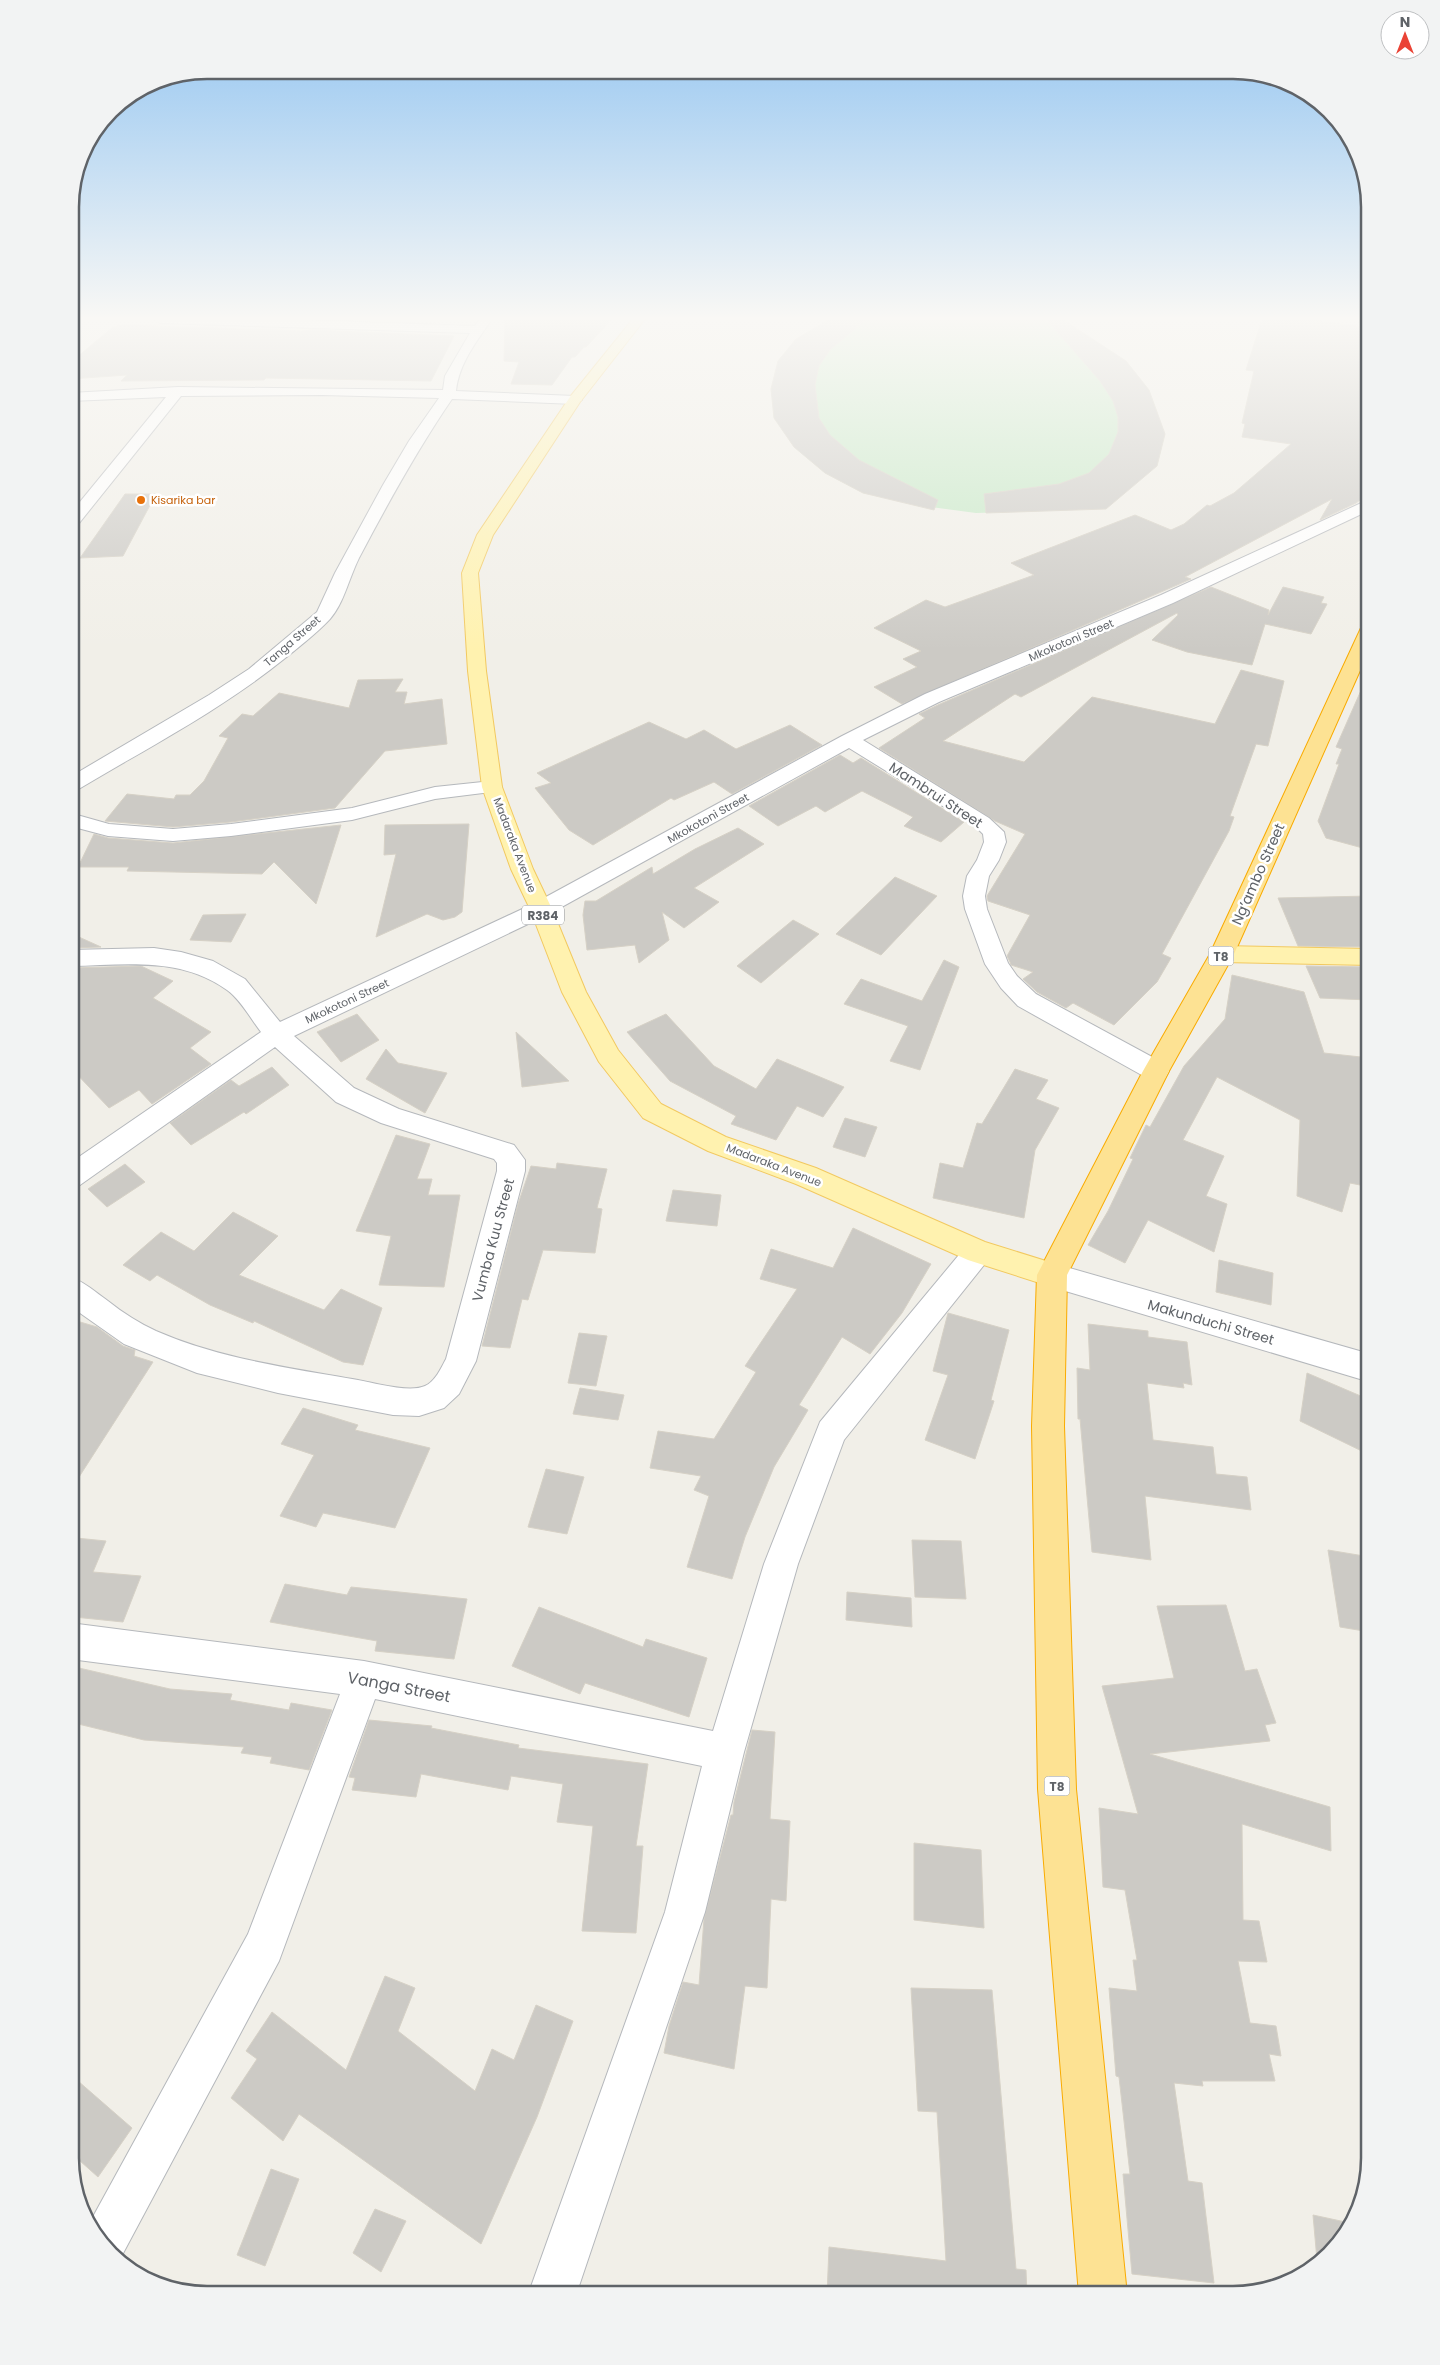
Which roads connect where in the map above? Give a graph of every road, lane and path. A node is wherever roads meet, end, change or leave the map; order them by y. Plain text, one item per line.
1 (147, 429) edge
2 (424, 429) edge
3 (555, 429) edge
4 (1361, 508) edge
5 (79, 513) edge
6 (1361, 648) edge
7 (849, 740) junction
8 (79, 781) edge
9 (492, 786) junction
10 (79, 822) edge
11 (541, 909) junction
12 (1222, 954) junction
13 (1361, 957) edge
14 (79, 958) edge
15 (276, 1034) junction
16 (1156, 1071) junction
17 (79, 1170) edge
18 (978, 1252) junction
19 (1052, 1275) junction
20 (79, 1296) edge
21 (1361, 1365) edge
22 (79, 1642) edge
23 (364, 1679) junction
24 (726, 1752) junction
25 (107, 2238) edge
26 (555, 2286) edge
27 (1102, 2286) edge

1 - 5 street
2 - 8 street, Tanga Street
3 - 9 main road, Madaraka Avenue / R384
4 - 7 street, Mkokotoni Street
6 - 12 highway, Ng’ambo Street / T8
7 - 11 street, Mkokotoni Street
7 - 16 street, Mambrui Street
9 - 10 street
9 - 11 main road, Madaraka Avenue / R384
11 - 15 street, Mkokotoni Street
11 - 18 main road, Madaraka Avenue / R384
12 - 13 main road
12 - 16 highway, Ng’ambo Street / T8
14 - 15 street, Vumba Kuu Street
15 - 17 street, Mkokotoni Street
15 - 20 street, Vumba Kuu Street
16 - 19 highway, Ng’ambo Street / T8
18 - 19 main road, Madaraka Avenue / R384
18 - 24 street
19 - 21 street, Makunduchi Street
19 - 27 highway, T8
22 - 23 street, Vanga Street
23 - 24 street, Vanga Street
23 - 25 street
24 - 26 street

